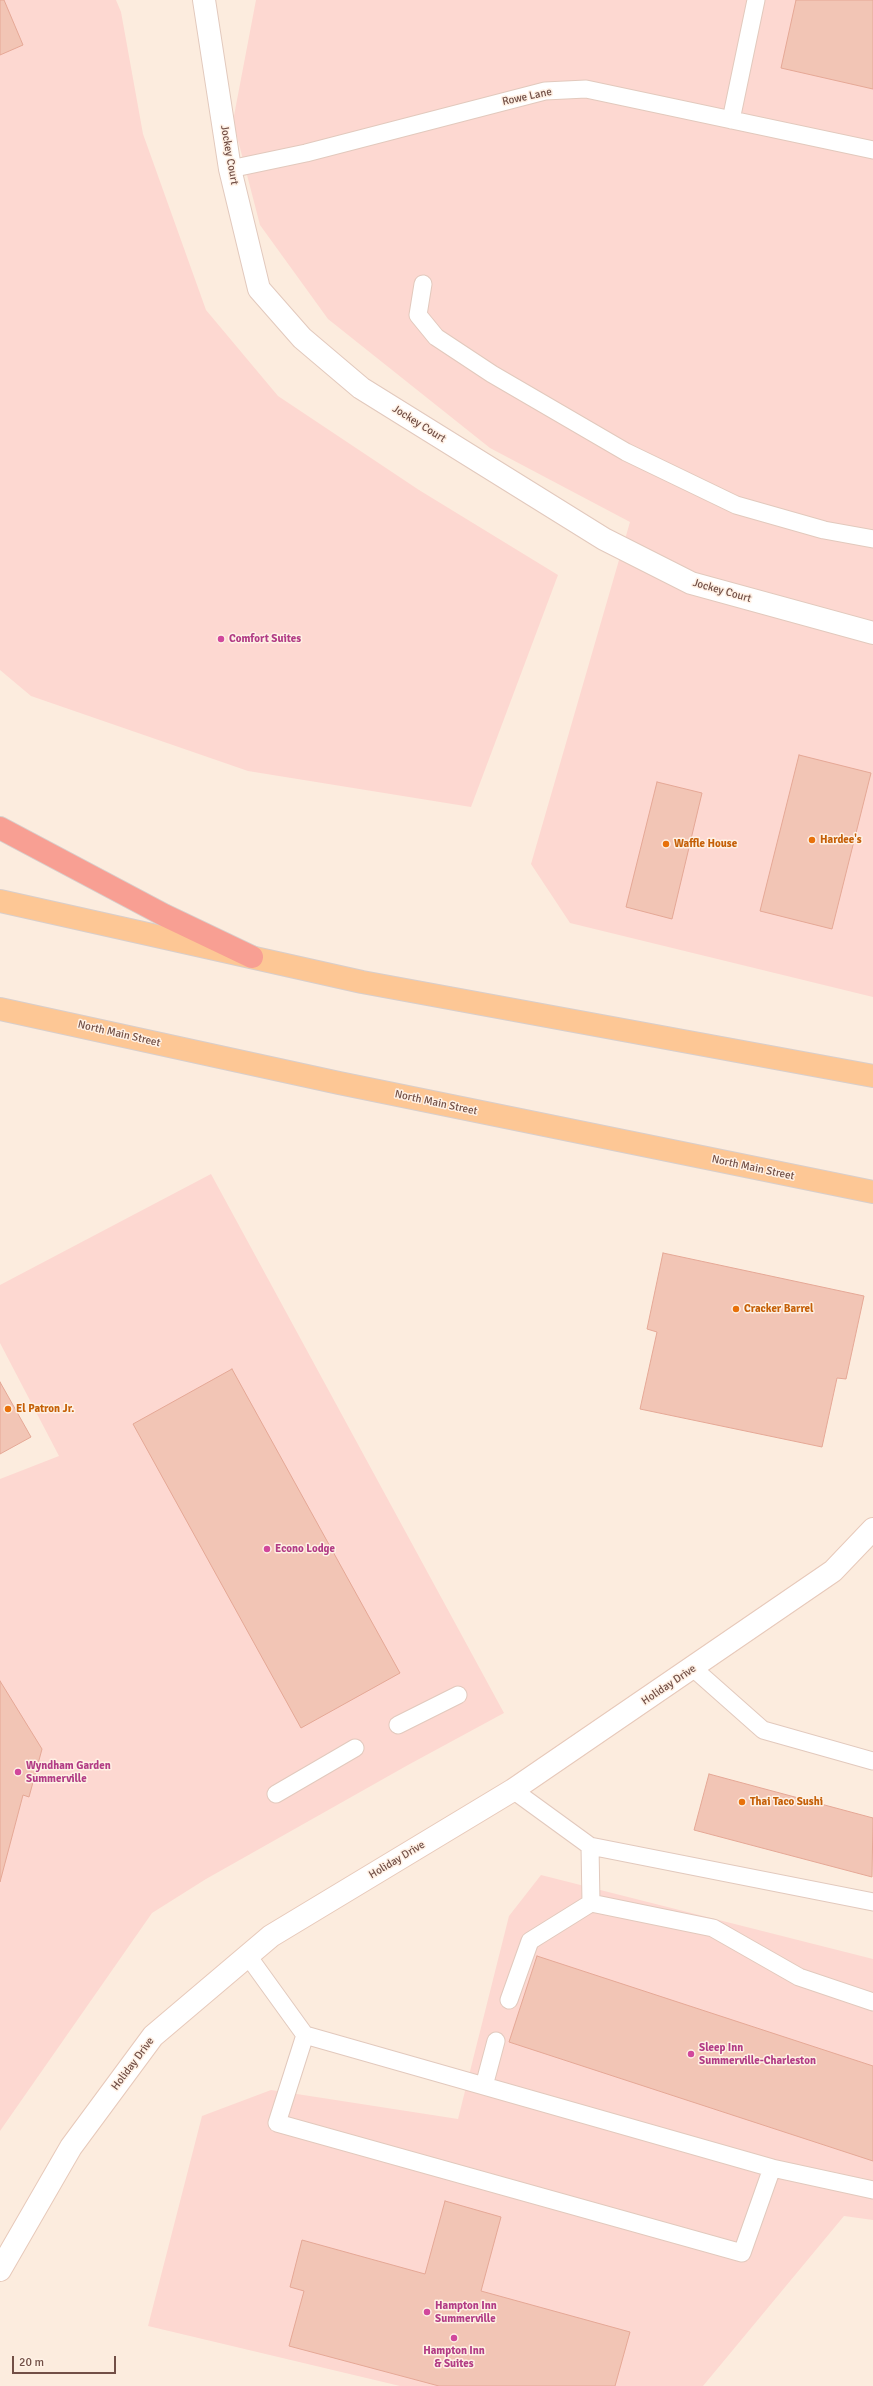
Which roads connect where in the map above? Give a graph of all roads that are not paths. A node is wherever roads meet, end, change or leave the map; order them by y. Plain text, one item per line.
1 (204, 0) edge
2 (756, 0) edge
3 (731, 120) junction
4 (873, 150) edge
5 (230, 169) junction
6 (423, 284) dead end
7 (873, 539) edge
8 (873, 633) edge
9 (0, 828) edge
10 (0, 901) edge
11 (252, 957) junction
12 (0, 1009) edge
13 (873, 1076) edge
14 (873, 1192) edge
15 (873, 1529) edge
16 (694, 1668) junction
17 (458, 1695) dead end
18 (398, 1725) dead end
19 (355, 1748) dead end
20 (873, 1761) edge
21 (513, 1790) junction
22 (276, 1794) dead end
23 (590, 1846) junction
24 (873, 1902) edge
25 (591, 1903) junction
26 (248, 1956) junction
27 (509, 2000) dead end
28 (873, 2002) edge
29 (305, 2035) junction
30 (496, 2041) dead end
31 (484, 2086) junction
32 (772, 2168) junction
33 (873, 2190) edge
34 (0, 2270) edge

1 - 5 main road, Jockey Court
2 - 3 lane
3 - 4 lane, Rowe Lane
3 - 5 lane, Rowe Lane
5 - 8 main road, Jockey Court
6 - 7 lane
9 - 11 highway
10 - 11 main road
11 - 13 main road
12 - 14 main road, North Main Street
15 - 16 main road, Holiday Drive
16 - 20 lane
16 - 21 main road, Holiday Drive
17 - 18 lane
19 - 22 lane
21 - 23 lane
21 - 26 main road, Holiday Drive
23 - 24 lane
23 - 25 lane
25 - 27 lane
25 - 28 lane
26 - 29 lane
26 - 34 main road, Holiday Drive
29 - 31 lane
29 - 32 lane
30 - 31 lane
31 - 32 lane
32 - 33 lane

